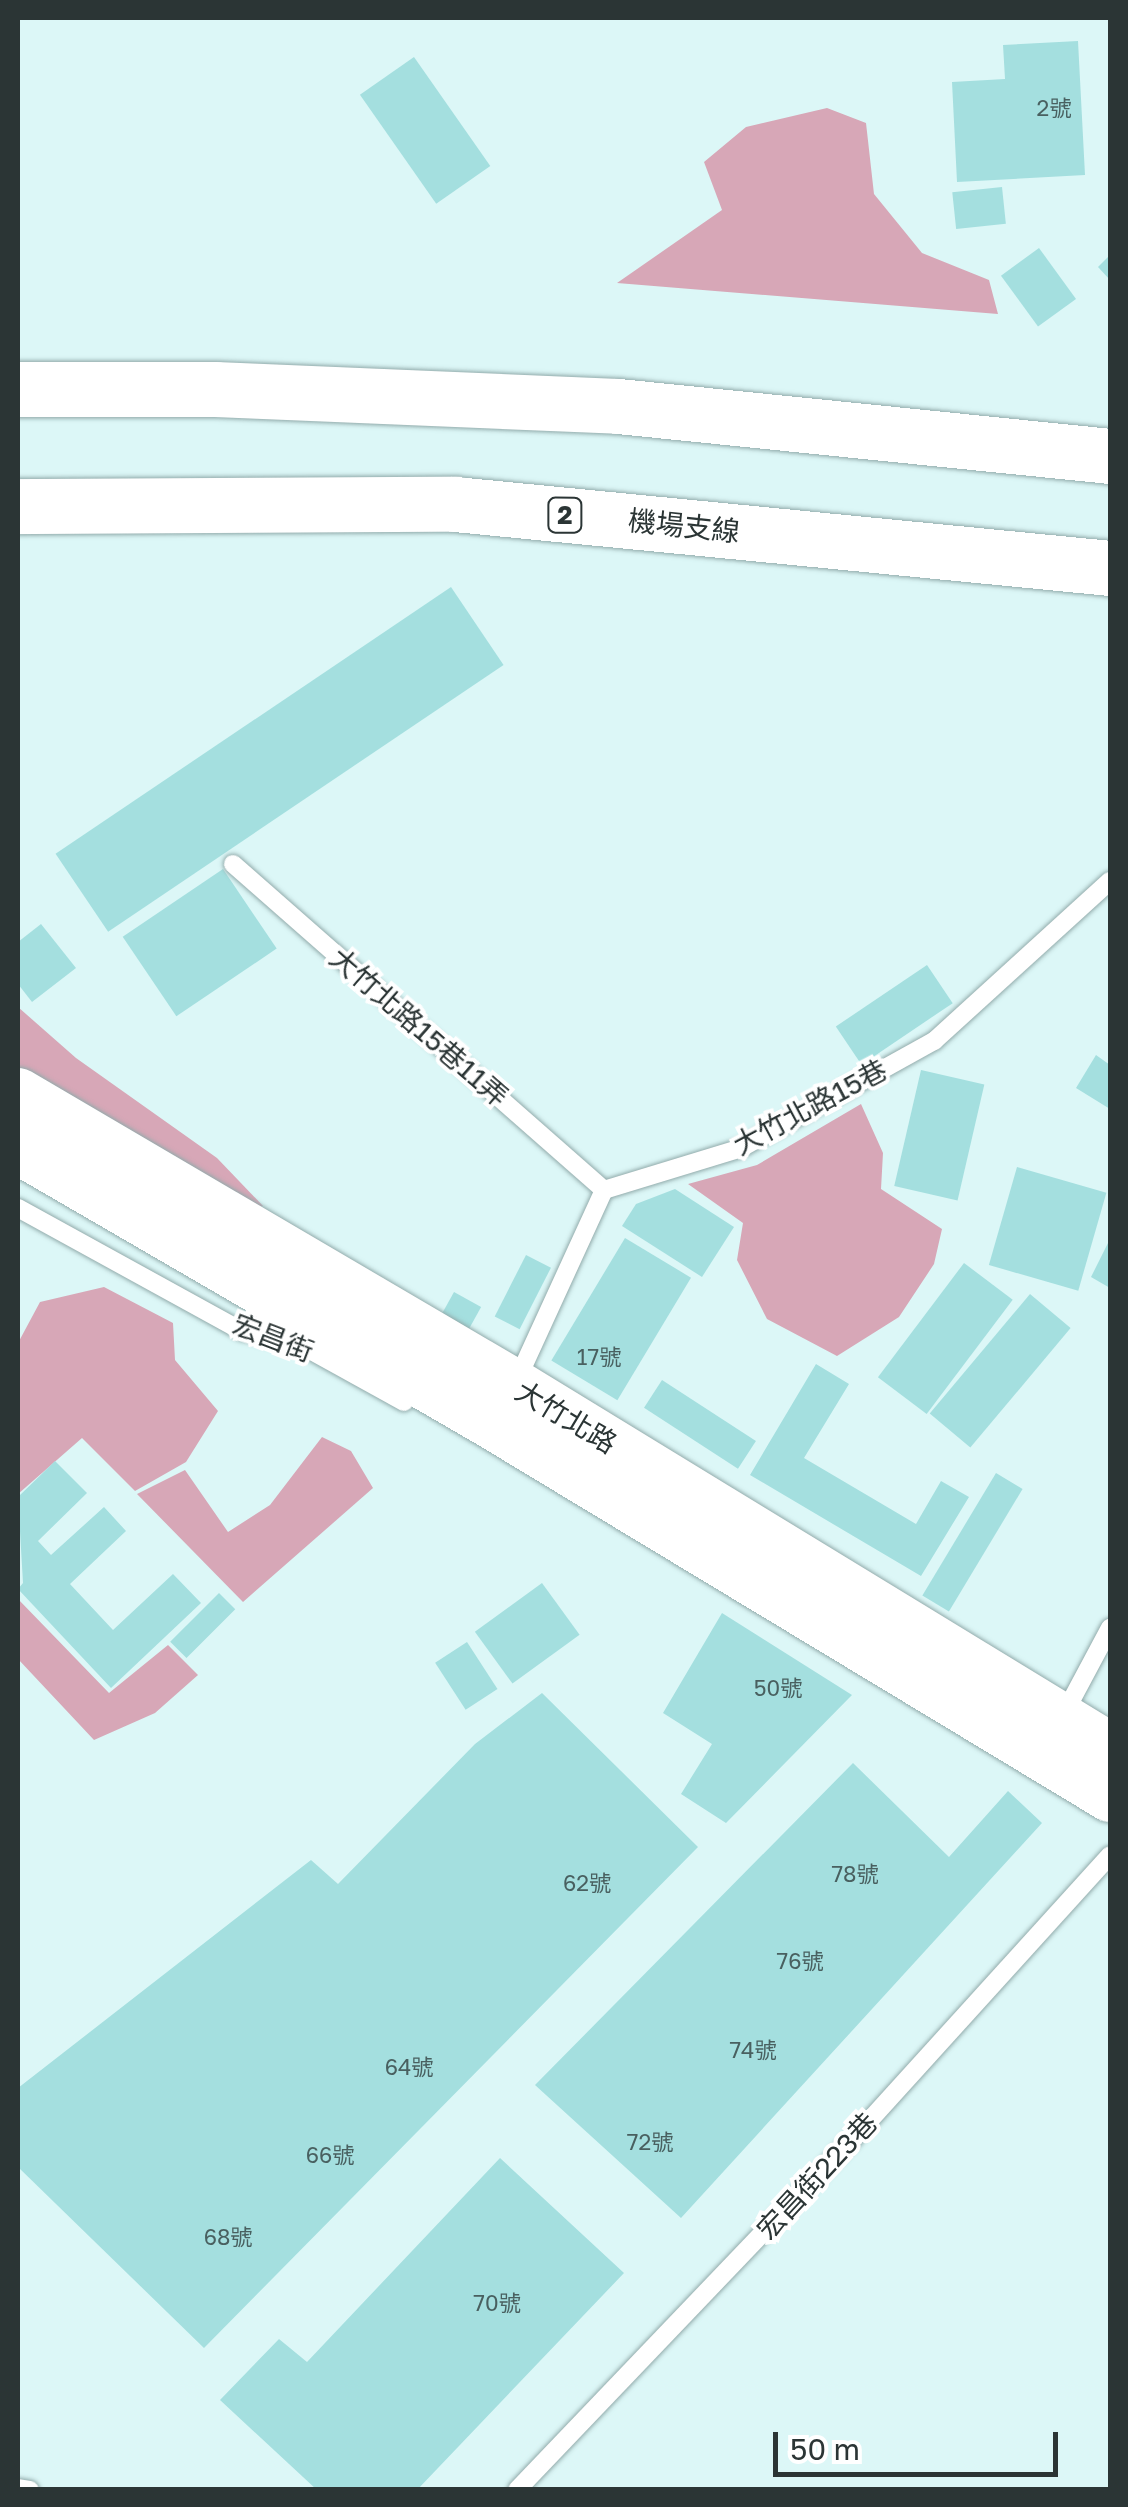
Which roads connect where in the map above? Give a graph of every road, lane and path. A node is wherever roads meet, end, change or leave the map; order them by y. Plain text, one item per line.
1 (18, 389) edge
2 (1110, 456) edge
3 (18, 506) edge
4 (1110, 568) edge
5 (234, 864) dead end
6 (1110, 881) edge
7 (18, 1094) edge
8 (18, 1148) edge
9 (604, 1190) junction
10 (18, 1208) edge
11 (418, 1409) dead end
12 (495, 1410) junction
13 (1110, 1628) edge
14 (1061, 1719) junction
15 (1110, 1749) edge
16 (1110, 1796) edge
17 (1110, 1855) edge
18 (18, 2488) edge
19 (30, 2490) edge
20 (517, 2490) edge

1 - 2 highway
3 - 4 highway, 機場支線 / 2
5 - 9 lane, 大竹北路15巷11弄
6 - 9 lane, 大竹北路15巷
7 - 12 street, 大竹北路
8 - 12 street, 大竹北路
9 - 12 lane
10 - 11 lane, 宏昌街
12 - 14 street, 大竹北路
12 - 16 street, 大竹北路
13 - 14 lane
14 - 15 street, 大竹北路
17 - 20 lane, 宏昌街223巷
18 - 19 lane

